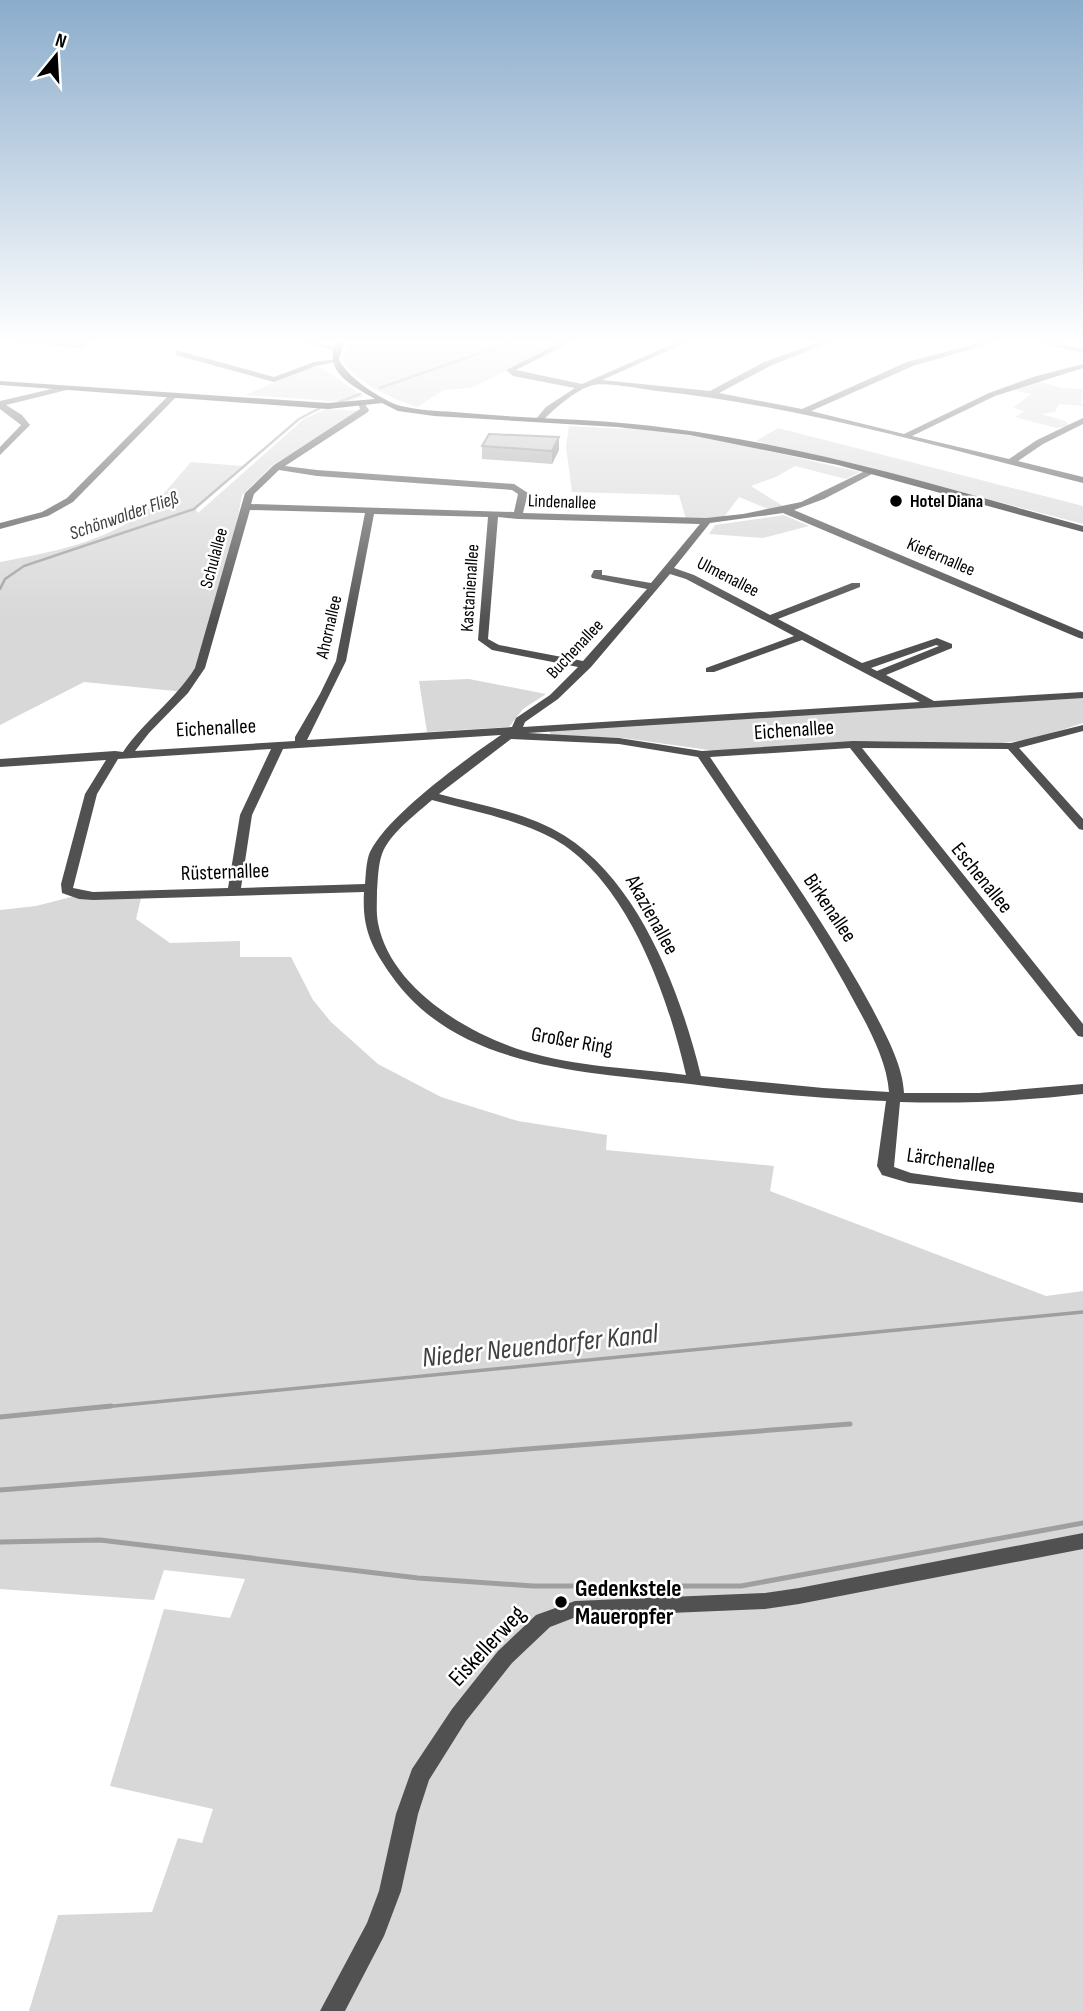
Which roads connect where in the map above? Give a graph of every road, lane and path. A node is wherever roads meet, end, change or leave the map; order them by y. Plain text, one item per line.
1 (17, 434) edge
2 (136, 434) edge
3 (328, 434) edge
4 (694, 434) edge
5 (897, 434) edge
6 (910, 434) edge
7 (1057, 434) edge
8 (906, 436) junction
9 (0, 452) edge
10 (1010, 462) junction
11 (277, 467) junction
12 (869, 472) junction
13 (1083, 481) edge
14 (245, 507) junction
15 (785, 510) junction
16 (370, 511) junction
17 (493, 515) junction
18 (518, 516) junction
19 (706, 521) junction
20 (0, 526) edge
21 (1083, 529) edge
22 (669, 570) junction
23 (598, 572) dead end
24 (856, 585) dead end
25 (655, 587) junction
26 (769, 619) junction
27 (802, 636) junction
28 (1083, 636) edge
29 (586, 665) junction
30 (862, 667) junction
31 (710, 670) dead end
32 (877, 675) junction
33 (1083, 695) edge
34 (930, 703) junction
35 (1083, 728) edge
36 (518, 729) junction
37 (301, 742) junction
38 (277, 744) junction
39 (853, 744) junction
40 (1011, 746) junction
41 (122, 753) junction
42 (702, 754) junction
43 (0, 763) edge
44 (431, 796) junction
45 (1083, 826) edge
46 (371, 888) junction
47 (234, 891) junction
48 (79, 895) joint
49 (1083, 1033) edge
50 (695, 1080) junction
51 (1083, 1089) edge
52 (895, 1099) junction
53 (1083, 1198) edge
54 (1083, 1541) edge
55 (332, 2011) edge

1 - 9 street
2 - 20 street
3 - 11 street, Schulallee
4 - 12 main road
5 - 8 street
6 - 8 street
7 - 10 street
8 - 10 street
10 - 13 street
11 - 14 street, Schulallee
11 - 18 street
12 - 15 street, Lindenallee
12 - 21 main road
14 - 16 street, Lindenallee
14 - 41 street, Schulallee
15 - 19 street, Lindenallee
15 - 28 street, Kiefernallee
16 - 17 street, Lindenallee
16 - 37 street, Ahornallee
17 - 18 street, Lindenallee
17 - 29 street, Kastanienallee
18 - 19 street, Lindenallee
19 - 22 street, Buchenallee
22 - 25 street, Buchenallee
22 - 26 street, Ulmenallee
23 - 25 street
24 - 26 street, Ulmenallee
25 - 29 street, Buchenallee
26 - 27 street, Ulmenallee
27 - 30 street, Ulmenallee
27 - 31 street
29 - 36 street, Buchenallee
30 - 32 street, Ulmenallee
30 - 32 street
32 - 34 street, Ulmenallee
33 - 34 street, Eichenallee
34 - 36 street, Eichenallee
35 - 40 street, Eichenallee
36 - 37 street, Eichenallee
36 - 42 street, Eichenallee
36 - 44 street, Großer Ring
37 - 38 street, Eichenallee
38 - 41 street, Eichenallee
38 - 47 street
39 - 40 street, Eichenallee
39 - 42 street, Eichenallee
39 - 49 street, Eschenallee
40 - 45 street
41 - 43 street, Eichenallee
41 - 48 street, Schulallee
42 - 52 street, Birkenallee
44 - 46 street, Großer Ring
44 - 50 street, Akazienallee
46 - 47 street, Rüsternallee
46 - 50 street, Großer Ring
47 - 48 street, Rüsternallee
50 - 52 street, Großer Ring
51 - 52 street, Großer Ring
52 - 53 street, Lärchenallee
54 - 55 street, Eiskellerweg

